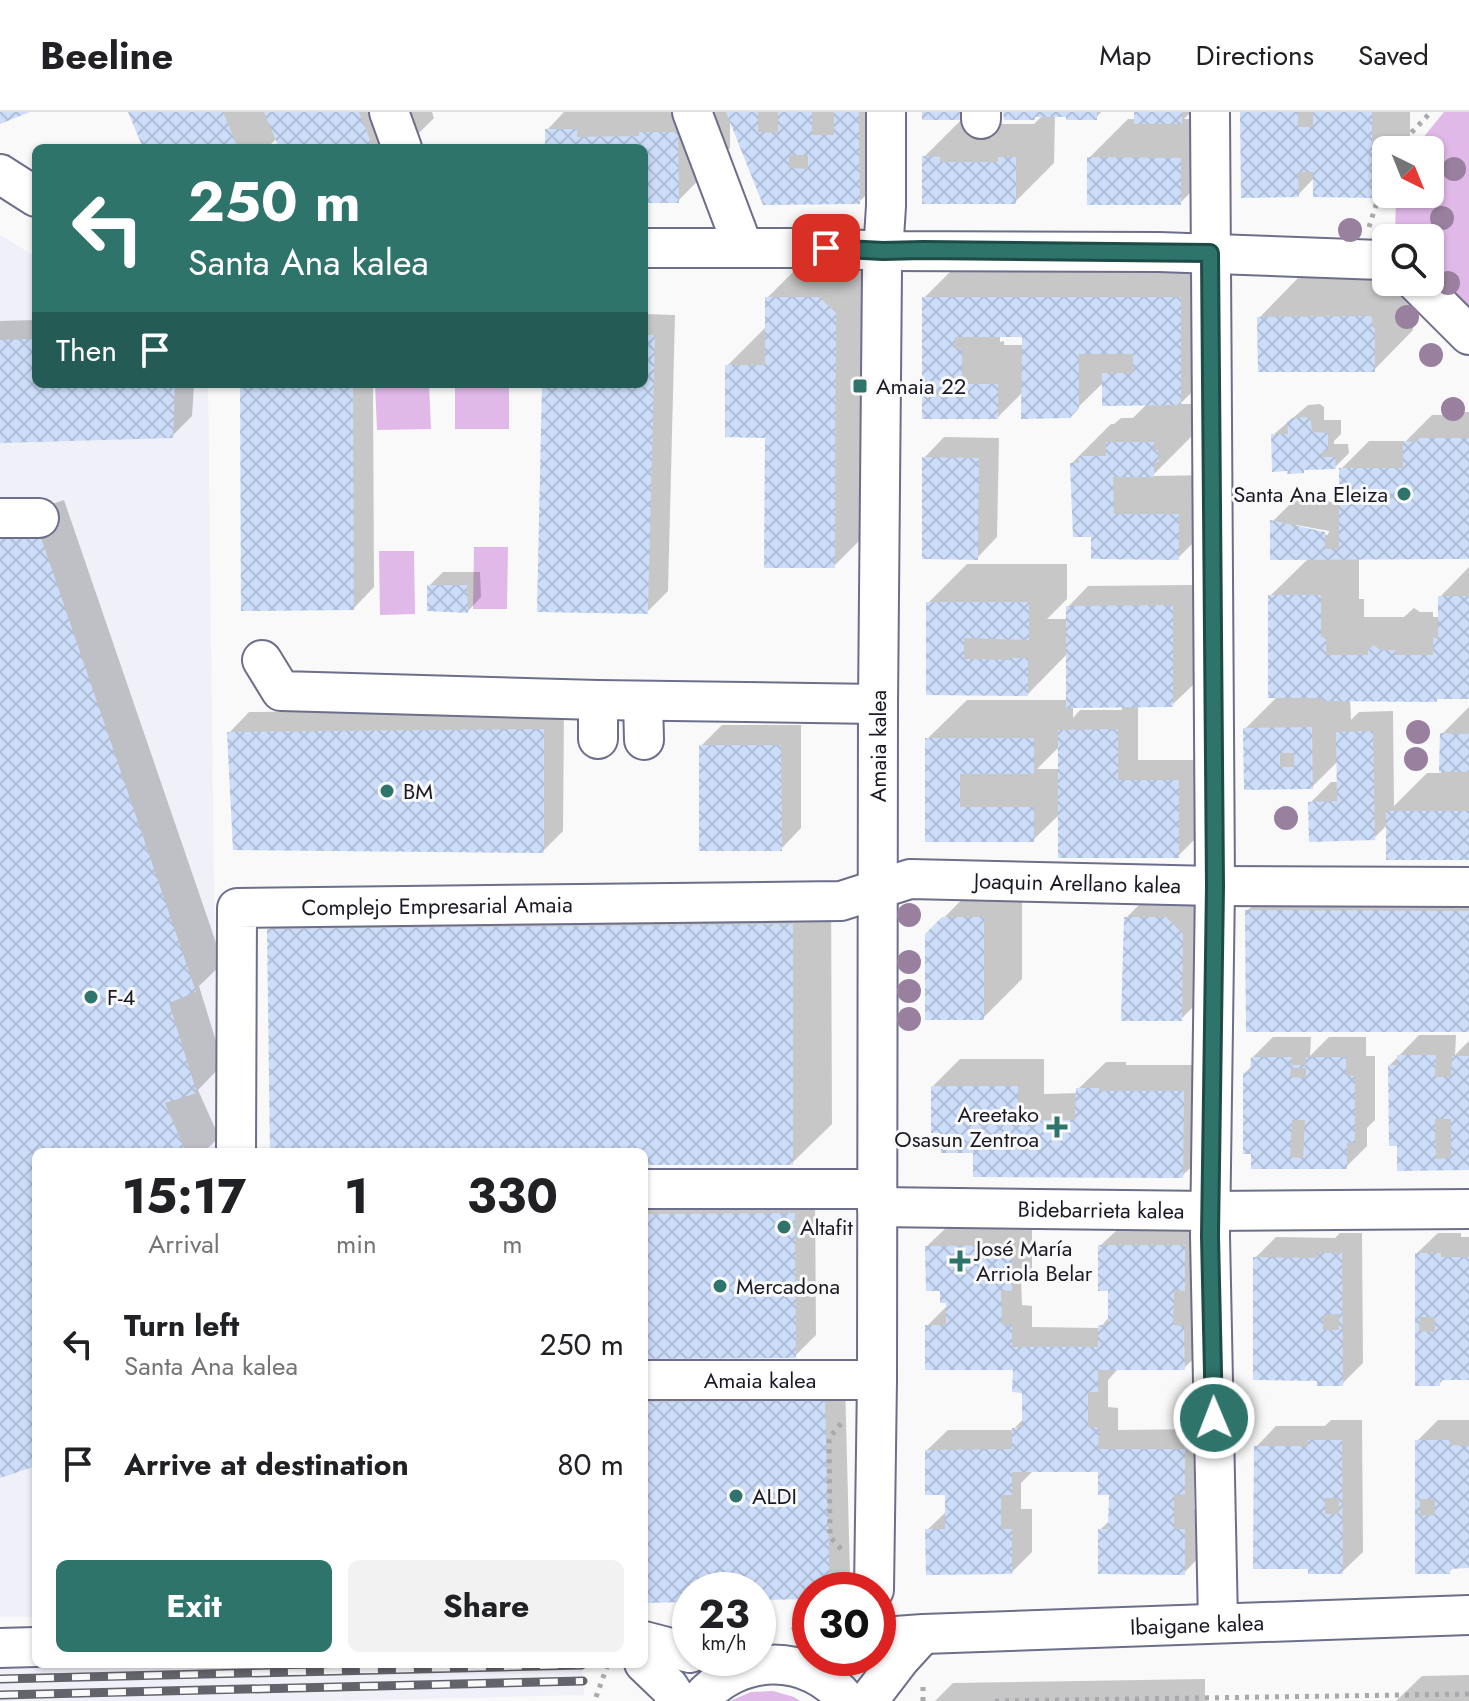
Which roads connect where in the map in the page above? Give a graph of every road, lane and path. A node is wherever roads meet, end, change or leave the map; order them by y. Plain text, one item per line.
1 (389, 112) edge
2 (692, 112) edge
3 (886, 112) edge
4 (1210, 112) edge
5 (1431, 112) edge
6 (1409, 136) edge
7 (401, 144) edge
8 (0, 174) edge
9 (32, 194) edge
10 (743, 247) junction
11 (648, 248) edge
12 (883, 251) junction
13 (1210, 253) junction
14 (1372, 261) edge
15 (1430, 296) edge
16 (1469, 335) edge
17 (0, 518) edge
18 (39, 518) dead end
19 (262, 660) dead end
20 (598, 700) junction
21 (643, 701) junction
22 (878, 704) junction
23 (598, 739) dead end
24 (644, 740) dead end
25 (1215, 886) junction
26 (1469, 887) edge
27 (878, 889) junction
28 (236, 1148) edge
29 (648, 1189) edge
30 (877, 1198) junction
31 (1469, 1209) edge
32 (1210, 1211) junction
33 (865, 1380) junction
34 (648, 1384) edge
35 (841, 1559) dead end
36 (871, 1572) edge
37 (1469, 1615) edge
38 (896, 1616) edge
39 (1218, 1623) junction
40 (923, 1634) junction
41 (896, 1636) edge
42 (648, 1642) edge
43 (32, 1647) edge
44 (0, 1648) edge
45 (672, 1648) edge
46 (648, 1667) edge
47 (607, 1668) edge
48 (719, 1676) edge
49 (819, 1676) edge
50 (862, 1676) edge
51 (1469, 1694) edge
52 (596, 1697) dead end
53 (854, 1698) edge
54 (678, 1701) edge
55 (699, 1701) edge
56 (995, 1701) edge

1 - 7 street
2 - 10 street
3 - 12 street, Amaia kalea
4 - 13 street
5 - 6 path
8 - 9 street
10 - 11 street
10 - 12 street
12 - 13 street
12 - 22 street, Amaia kalea
13 - 14 street
13 - 25 street
15 - 16 street
17 - 18 street
19 - 20 street
20 - 21 street
20 - 23 street
21 - 22 street
21 - 24 street
22 - 27 street, Amaia kalea
25 - 26 street, Joaquin Arellano kalea
25 - 27 street, Joaquin Arellano kalea
25 - 32 street
27 - 28 street, Complejo Empresarial Amaia
27 - 30 street, Amaia kalea
29 - 30 street
30 - 32 street, Bidebarrieta kalea
30 - 33 street, Amaia kalea
31 - 32 street, Bidebarrieta kalea
32 - 39 street
33 - 34 street, Amaia kalea
33 - 35 path
33 - 36 street, Amaia kalea
37 - 39 street, Ibaigane kalea
38 - 40 street
39 - 40 street, Ibaigane kalea
40 - 41 street, Ibaigane kalea
40 - 53 street
42 - 45 street
43 - 44 street
46 - 54 street
47 - 52 path
48 - 55 street
49 - 53 street
50 - 53 street
51 - 56 path

